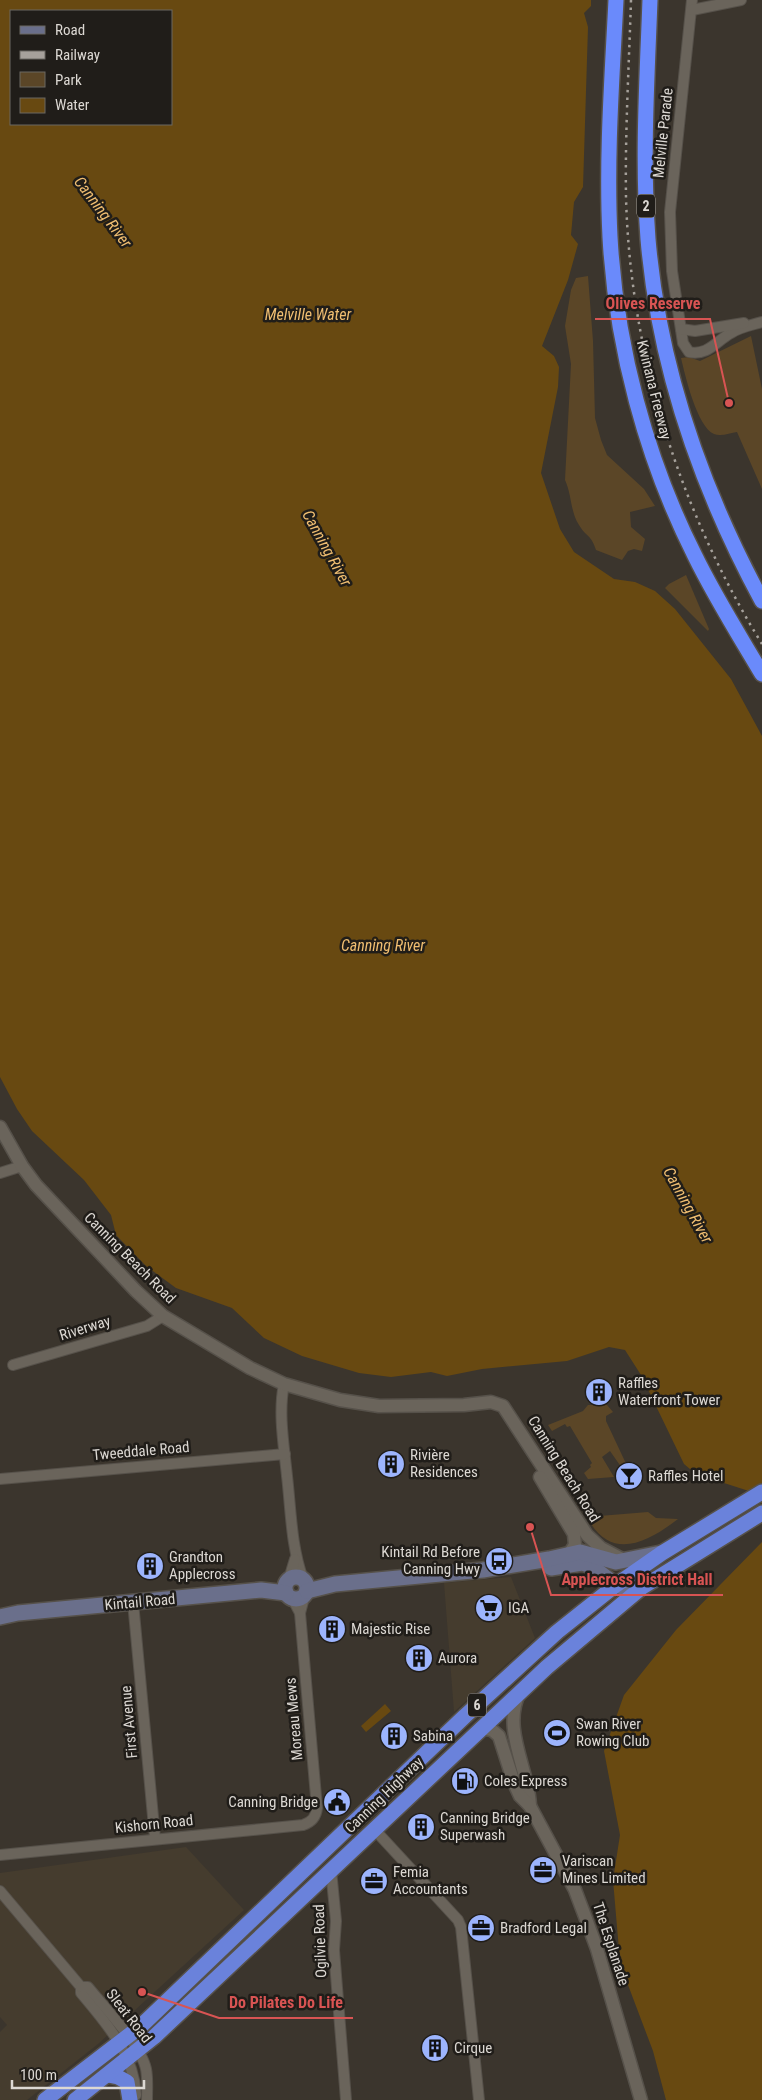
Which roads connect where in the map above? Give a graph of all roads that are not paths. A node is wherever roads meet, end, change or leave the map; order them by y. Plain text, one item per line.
1 (616, 0) edge
2 (650, 0) edge
3 (741, 0) edge
4 (692, 5) edge
5 (762, 322) edge
6 (681, 329) junction
7 (762, 601) edge
8 (743, 642) junction
9 (762, 674) edge
10 (762, 679) edge
11 (0, 1127) edge
12 (22, 1166) junction
13 (0, 1173) edge
14 (163, 1316) junction
15 (13, 1365) dead end
16 (284, 1384) junction
17 (474, 1405) junction
18 (285, 1454) junction
19 (0, 1479) edge
20 (762, 1492) edge
21 (762, 1513) edge
22 (662, 1553) junction
23 (569, 1554) junction
24 (627, 1560) junction
25 (483, 1570) junction
26 (616, 1585) junction
27 (297, 1587) junction
28 (641, 1588) junction
29 (133, 1602) junction
30 (0, 1612) edge
31 (18, 1613) junction
32 (0, 1617) edge
33 (522, 1688) junction
34 (480, 1728) junction
35 (530, 1806) junction
36 (311, 1821) joint
37 (374, 1829) junction
38 (155, 1838) junction
39 (0, 1855) edge
40 (331, 1870) junction
41 (0, 1890) edge
42 (123, 2040) junction
43 (134, 2055) junction
44 (108, 2075) junction
45 (45, 2100) edge
46 (75, 2100) edge
47 (130, 2100) edge
48 (136, 2100) edge
49 (147, 2100) edge
50 (346, 2100) edge
51 (479, 2100) edge
52 (641, 2100) edge

1 - 8 highway, Kwinana Freeway
2 - 7 highway, Kwinana Freeway / 2
3 - 4 street
4 - 6 street, Melville Parade
5 - 6 street
5 - 6 street, Melville Parade
8 - 9 highway, Kwinana Freeway
8 - 10 highway
11 - 12 street, Canning Beach Road
12 - 13 street
12 - 14 street, Canning Beach Road
14 - 15 street, Riverway
14 - 16 street, Canning Beach Road
16 - 17 street, Canning Beach Road
16 - 18 street, Moreau Mews
17 - 23 street, Canning Beach Road
17 - 24 street, Canning Beach Road
18 - 19 street, Tweeddale Road
18 - 27 street, Moreau Mews
20 - 22 highway, Canning Highway / 6
21 - 28 highway, Canning Highway / 6
22 - 24 main road, Kintail Road
22 - 26 highway, Canning Highway / 6
23 - 24 main road, Kintail Road
23 - 25 main road, Kintail Road
25 - 26 main road, Kintail Road
25 - 27 main road, Kintail Road
26 - 28 main road
26 - 42 highway, Canning Highway / 6
27 - 29 main road, Kintail Road
27 - 36 street, Moreau Mews
28 - 33 highway, Canning Highway / 6
29 - 31 main road, Kintail Road
29 - 38 street, First Avenue
30 - 31 main road, Kintail Road
31 - 32 main road, Kintail Road
33 - 34 highway, Canning Highway / 6
33 - 35 street, The Esplanade
34 - 35 street, The Esplanade
34 - 37 highway, Canning Highway / 6
35 - 52 street, The Esplanade
36 - 38 street, Kishorn Road
37 - 40 highway, Canning Highway / 6
37 - 51 street
38 - 39 street, Kishorn Road
40 - 43 highway, Canning Highway / 6
40 - 50 street, Ogilvie Road
41 - 42 street, Sleat Road
42 - 43 street, Sleat Road
42 - 45 highway, Canning Highway / 6
43 - 44 highway, Canning Highway / 6
43 - 48 street, Sleat Road
43 - 49 street, Sleat Road
44 - 46 highway, Canning Highway / 6
44 - 47 highway

